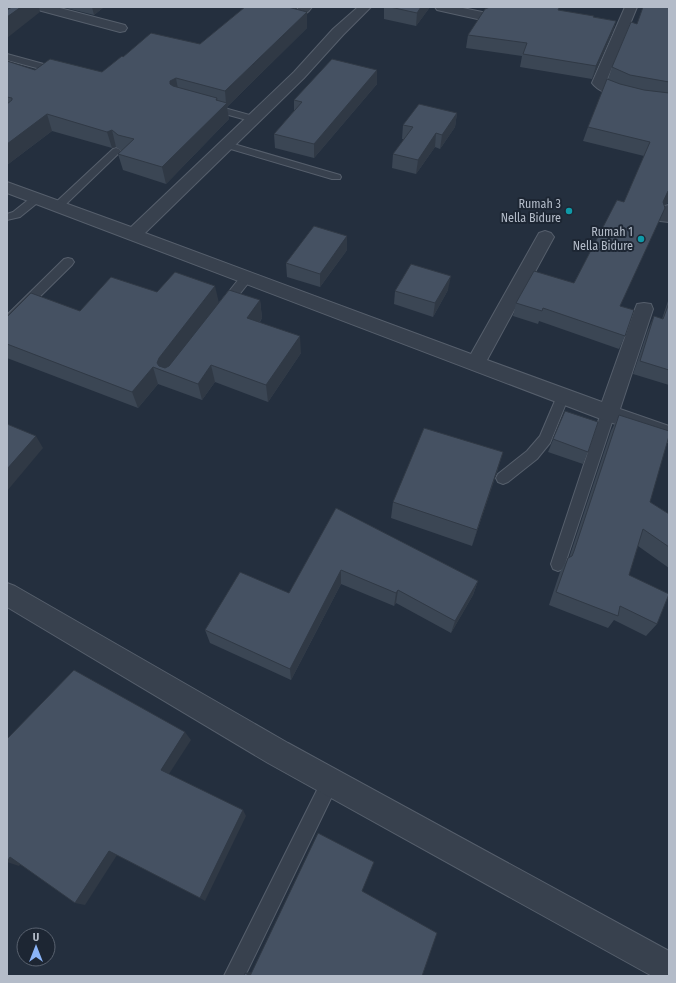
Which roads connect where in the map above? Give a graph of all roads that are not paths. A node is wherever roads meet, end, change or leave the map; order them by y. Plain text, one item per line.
1 (42, 7) edge
2 (365, 7) edge
3 (441, 7) edge
4 (631, 7) edge
5 (482, 16) edge
6 (120, 28) dead end
7 (7, 57) edge
8 (65, 73) edge
9 (669, 102) edge
10 (200, 105) edge
11 (254, 119) junction
12 (226, 146) junction
13 (116, 151) dead end
14 (336, 177) dead end
15 (7, 187) edge
16 (37, 198) junction
17 (59, 205) junction
18 (7, 217) edge
19 (133, 235) junction
20 (545, 237) dead end
21 (68, 262) dead end
22 (246, 278) junction
23 (644, 309) dead end
24 (217, 316) edge
25 (7, 322) edge
26 (476, 363) junction
27 (563, 396) junction
28 (608, 413) junction
29 (669, 434) edge
30 (503, 478) dead end
31 (558, 564) dead end
32 (7, 594) edge
33 (330, 782) junction
34 (669, 968) edge
35 (234, 976) edge

1 - 6 street
2 - 11 street
3 - 5 street
4 - 9 street
7 - 8 lane
10 - 11 lane
11 - 12 street
12 - 14 lane
12 - 19 street
13 - 17 lane
15 - 16 street
16 - 17 street
16 - 18 lane
17 - 19 street
19 - 22 street
20 - 26 street
21 - 25 lane
22 - 24 lane
22 - 26 street
23 - 28 street
26 - 27 street
27 - 28 street
27 - 30 lane
28 - 29 street
28 - 31 lane
32 - 33 street
33 - 34 street
33 - 35 lane

